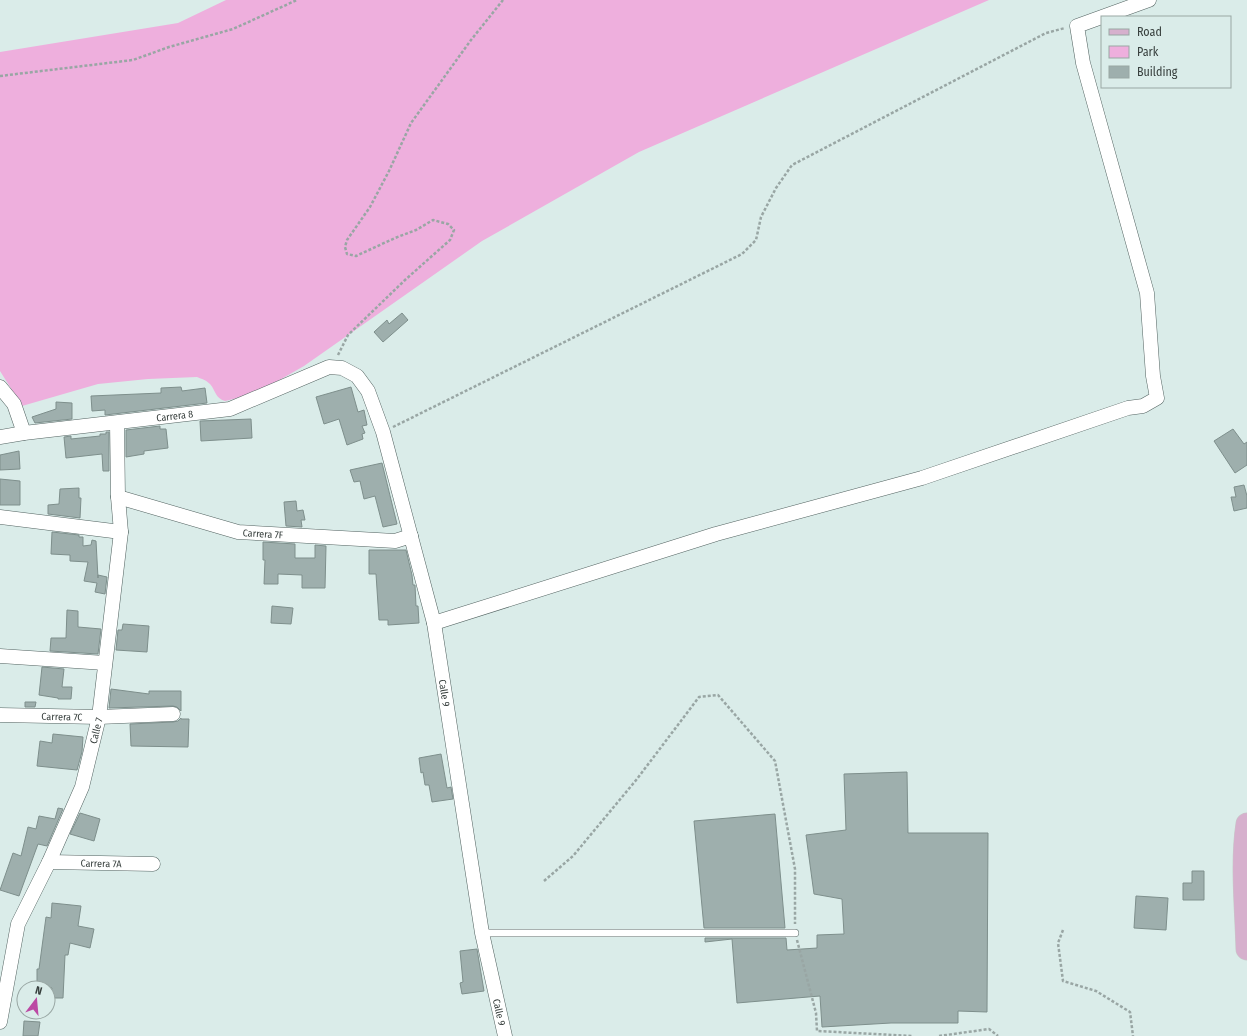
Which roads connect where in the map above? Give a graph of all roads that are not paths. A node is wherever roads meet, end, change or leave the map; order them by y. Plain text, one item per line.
1 (1149, 0) edge
2 (1105, 16) edge
3 (1101, 17) edge
4 (336, 367) joint
5 (0, 387) edge
6 (117, 423) junction
7 (24, 433) junction
8 (0, 438) edge
9 (118, 497) junction
10 (0, 517) edge
11 (120, 532) junction
12 (411, 536) junction
13 (434, 623) junction
14 (0, 656) edge
15 (105, 663) junction
16 (173, 714) dead end
17 (0, 715) edge
18 (99, 717) junction
19 (1247, 824) edge
20 (49, 862) junction
21 (153, 864) dead end
22 (482, 933) junction
23 (795, 933) road end
24 (1247, 949) edge
25 (5, 966) edge
26 (0, 1022) edge
27 (505, 1036) edge

1 - 2 street
3 - 13 street
4 - 6 street, Carrera 8
4 - 12 street, Calle 9
5 - 7 street
6 - 7 street, Carrera 8
6 - 9 street, Calle 7
7 - 8 street, Carrera 8
9 - 11 street, Calle 7
9 - 12 street, Carrera 7F
10 - 11 street
11 - 15 street, Calle 7
12 - 13 street, Calle 9
13 - 22 street, Calle 9
14 - 15 street
15 - 18 street, Calle 7
16 - 18 street, Carrera 7C
17 - 18 street, Carrera 7C
18 - 20 street, Calle 7
19 - 24 main road
20 - 21 street, Carrera 7A
20 - 25 street, Calle 7
22 - 23 lane
22 - 27 street, Calle 9
25 - 26 street, Calle 7

